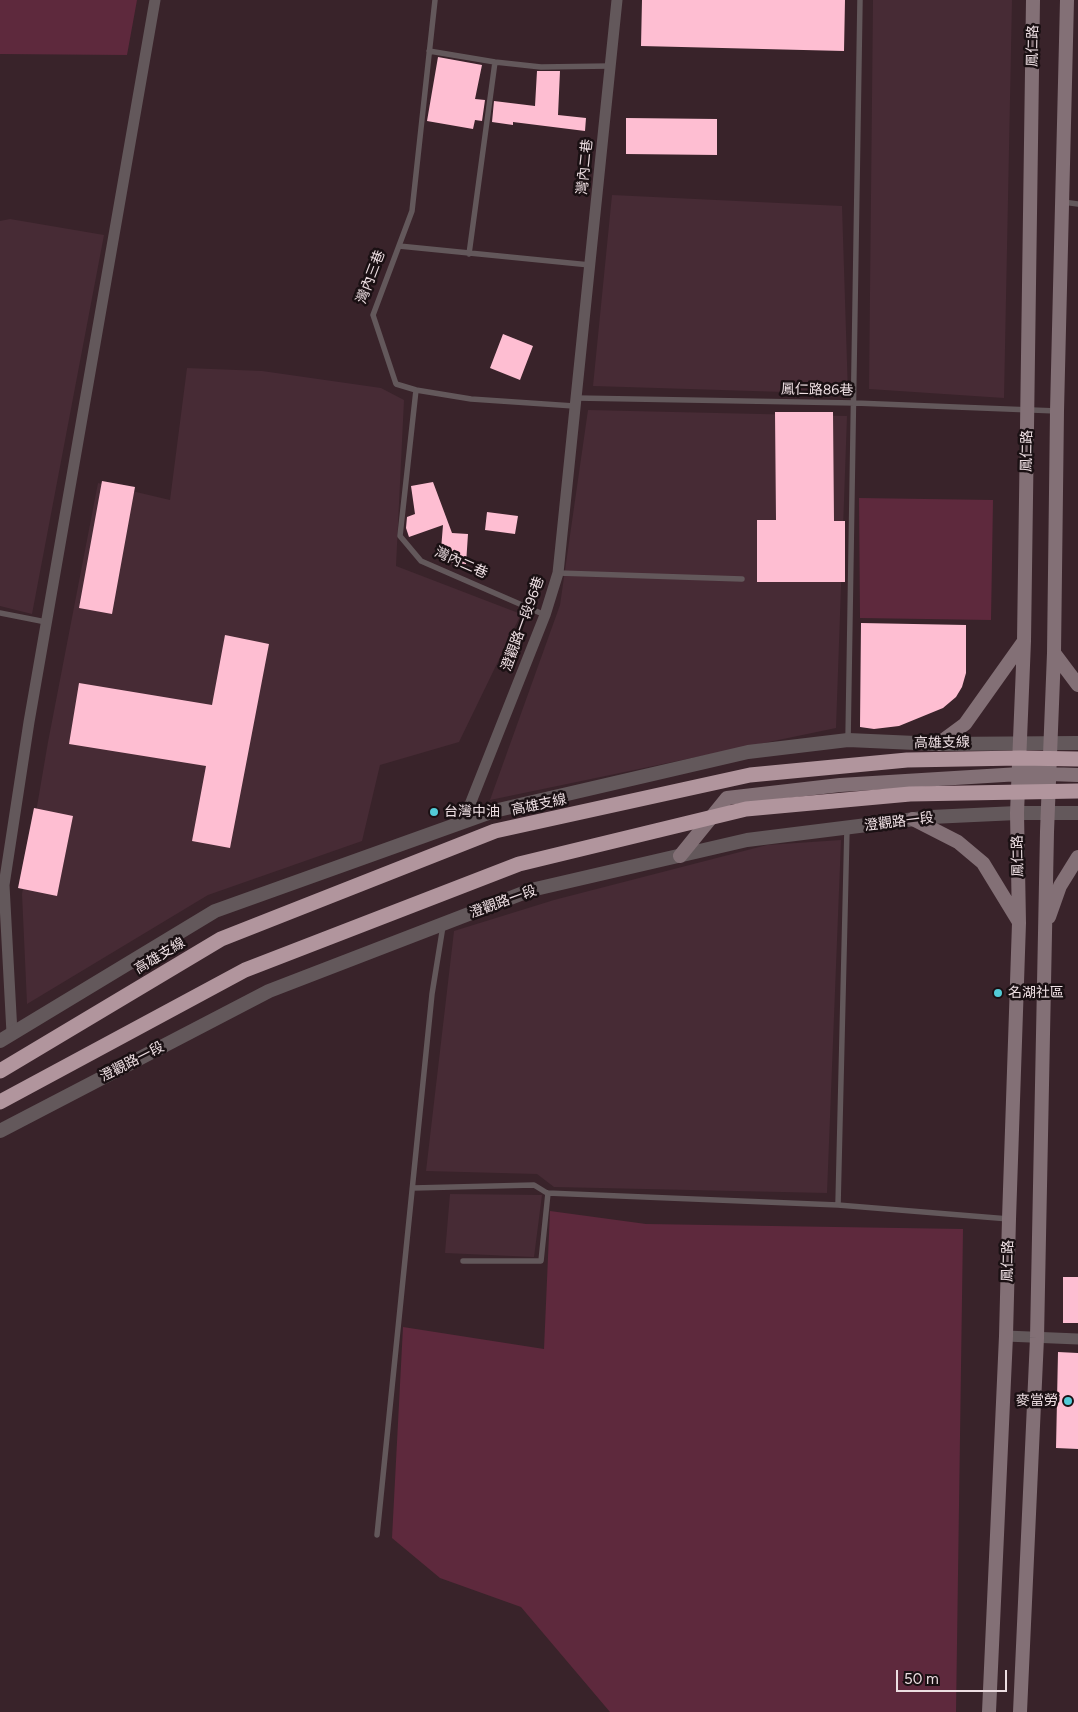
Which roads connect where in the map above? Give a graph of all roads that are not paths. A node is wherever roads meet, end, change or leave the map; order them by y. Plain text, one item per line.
1 (155, 0) edge
2 (434, 0) edge
3 (617, 0) edge
4 (860, 0) edge
5 (1034, 0) edge
6 (1067, 0) edge
7 (429, 50) junction
8 (495, 62) junction
9 (610, 66) junction
10 (1063, 202) junction
11 (1078, 204) edge
12 (399, 246) junction
13 (469, 254) junction
14 (590, 265) junction
15 (416, 390) junction
16 (575, 402) junction
17 (854, 403) junction
18 (1027, 411) junction
19 (1057, 411) junction
20 (558, 573) junction
21 (742, 579) dead end
22 (0, 613) edge
23 (545, 615) junction
24 (46, 622) junction
25 (1024, 641) junction
26 (1054, 652) junction
27 (1078, 685) edge
28 (848, 740) junction
29 (1021, 743) junction
30 (1051, 743) junction
31 (1078, 743) edge
32 (938, 744) junction
33 (1078, 759) edge
34 (1050, 769) junction
35 (1078, 775) edge
36 (1019, 780) junction
37 (1078, 790) edge
38 (1017, 813) junction
39 (1048, 813) junction
40 (1078, 813) edge
41 (913, 820) junction
42 (463, 822) junction
43 (847, 828) junction
44 (680, 856) junction
45 (1078, 857) edge
46 (2, 886) edge
47 (1019, 923) junction
48 (443, 924) junction
49 (1045, 928) junction
50 (12, 1033) junction
51 (0, 1041) edge
52 (0, 1071) edge
53 (0, 1102) edge
54 (0, 1131) edge
55 (413, 1188) junction
56 (548, 1192) junction
57 (838, 1204) junction
58 (1009, 1219) junction
59 (463, 1261) dead end
60 (1006, 1336) junction
61 (1037, 1338) junction
62 (1078, 1340) edge
63 (377, 1535) dead end
64 (989, 1712) edge
65 (1020, 1712) edge

1 - 24 street
2 - 7 lane, 灣內三巷
3 - 9 street, 灣內二巷
4 - 17 lane
5 - 18 main road, 鳳仁路
6 - 10 main road, 鳳仁路
7 - 8 lane
7 - 12 lane, 灣內三巷
8 - 9 lane
8 - 13 lane
9 - 14 street, 灣內二巷
10 - 11 lane
10 - 19 main road, 鳳仁路
12 - 13 lane
12 - 15 lane, 灣內三巷
13 - 14 lane
14 - 16 street
15 - 16 lane, 灣內三巷
15 - 23 lane, 灣內二巷
16 - 17 lane, 鳳仁路86巷
16 - 20 street, 澄觀路一段96巷
17 - 18 lane, 鳳仁路86巷
17 - 28 lane
18 - 19 lane, 鳳仁路86巷
18 - 25 main road, 鳳仁路
19 - 26 main road, 鳳仁路
20 - 21 lane
20 - 23 street, 澄觀路一段96巷
22 - 24 lane
23 - 42 street, 澄觀路一段96巷
24 - 46 street
25 - 29 main road, 鳳仁路
25 - 32 main road
26 - 27 main road
26 - 30 main road, 鳳仁路
28 - 32 street
28 - 42 street
29 - 30 street
29 - 32 street
29 - 36 main road, 鳳仁路
30 - 31 street
30 - 34 main road, 鳳仁路
33 - 52 highway, 高雄支線, bridge
34 - 35 main road
34 - 36 main road
34 - 39 main road, 鳳仁路
36 - 38 main road, 鳳仁路
36 - 44 main road
37 - 53 highway, bridge
38 - 39 street, 澄觀路一段
38 - 41 street, 澄觀路一段
38 - 47 main road, 鳳仁路
39 - 40 street, 澄觀路一段
39 - 49 main road, 鳳仁路
41 - 43 street, 澄觀路一段
41 - 47 main road
42 - 50 street
43 - 44 street, 澄觀路一段
43 - 57 lane
44 - 48 street, 澄觀路一段
45 - 49 main road
46 - 50 street
47 - 58 main road, 鳳仁路
48 - 54 street, 澄觀路一段
48 - 55 lane
49 - 61 main road, 鳳仁路
50 - 51 street
55 - 56 lane
55 - 63 lane
56 - 57 lane
56 - 59 lane
57 - 58 lane
58 - 60 main road, 鳳仁路
60 - 61 street
60 - 64 main road, 鳳仁路
61 - 62 street
61 - 65 main road, 鳳仁路

